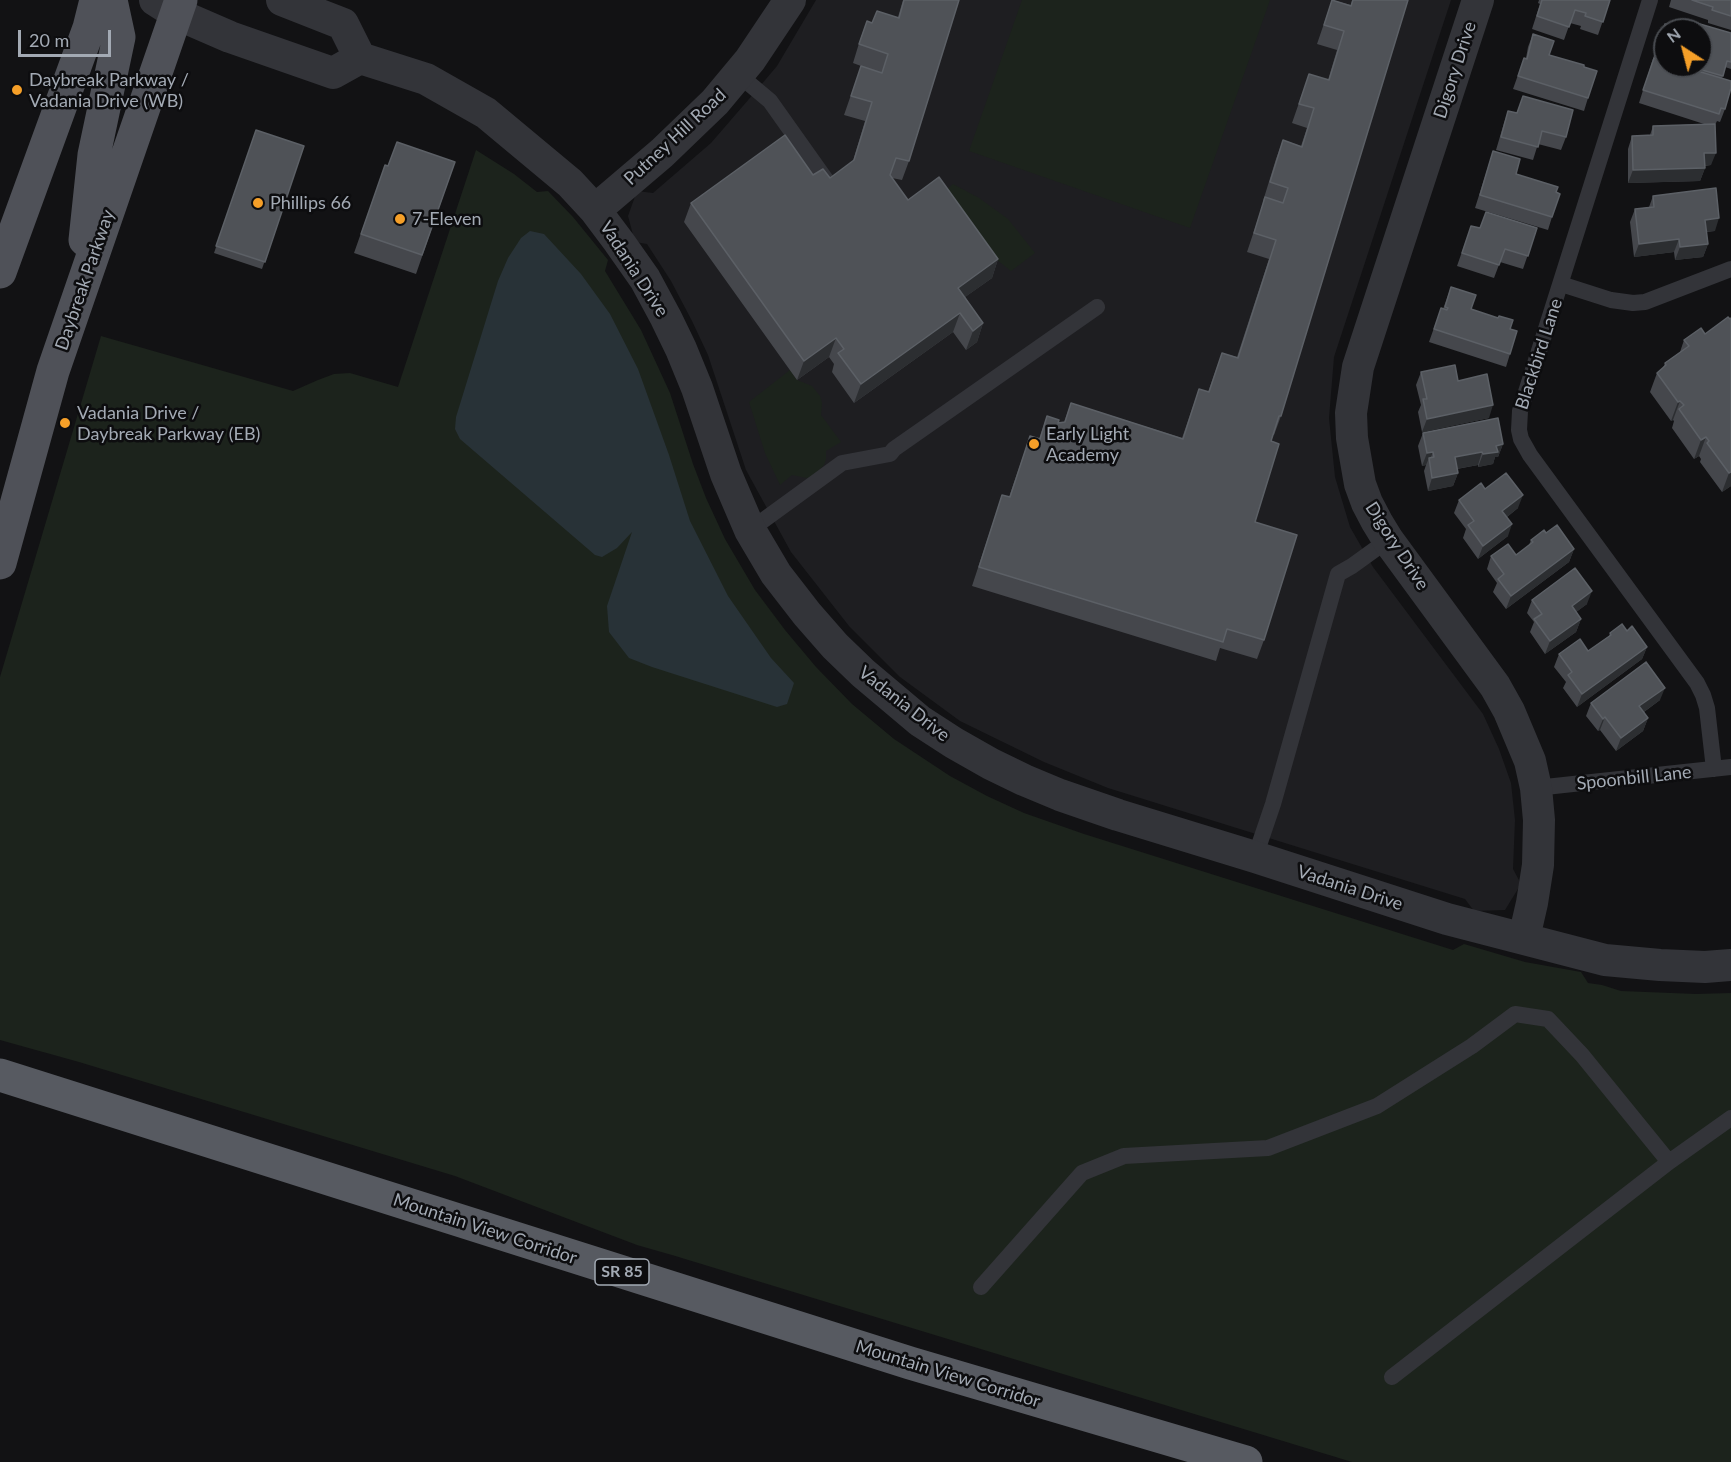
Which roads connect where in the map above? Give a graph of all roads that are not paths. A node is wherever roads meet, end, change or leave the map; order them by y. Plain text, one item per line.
1 (96, 0) edge
2 (111, 0) edge
3 (282, 0) edge
4 (790, 0) edge
5 (1478, 0) edge
6 (1650, 0) edge
7 (172, 3) edge
8 (360, 58) junction
9 (739, 75) junction
10 (832, 188) edge
11 (595, 210) junction
12 (1731, 269) edge
13 (0, 272) edge
14 (1561, 284) junction
15 (79, 298) junction
16 (1096, 307) dead end
17 (750, 530) junction
18 (1388, 540) junction
19 (0, 563) edge
20 (1723, 768) edge
21 (1536, 789) junction
22 (1255, 857) junction
23 (1524, 938) junction
24 (1731, 965) edge
25 (0, 1075) edge
26 (1731, 1118) edge
27 (1669, 1162) junction
28 (981, 1287) dead end
29 (1392, 1377) dead end
30 (1246, 1462) edge

1 - 13 main road
2 - 15 main road
3 - 8 street
4 - 9 street, Putney Hill Road
5 - 18 street, Digory Drive
6 - 14 lane, Blackbird Lane
7 - 8 street
7 - 15 main road, Daybreak Parkway
8 - 11 street, Vadania Drive
9 - 10 lane
9 - 11 street, Putney Hill Road
11 - 17 street, Vadania Drive
12 - 14 lane
14 - 20 lane, Blackbird Lane
15 - 19 main road, Daybreak Parkway
16 - 17 lane
17 - 22 street, Vadania Drive
18 - 21 street, Digory Drive
18 - 22 lane
20 - 21 lane, Spoonbill Lane
21 - 23 street, Digory Drive
22 - 23 street, Vadania Drive
23 - 24 street, Vadania Drive
25 - 30 highway, Mountain View Corridor / SR 85
26 - 27 lane
27 - 28 lane
27 - 29 lane

